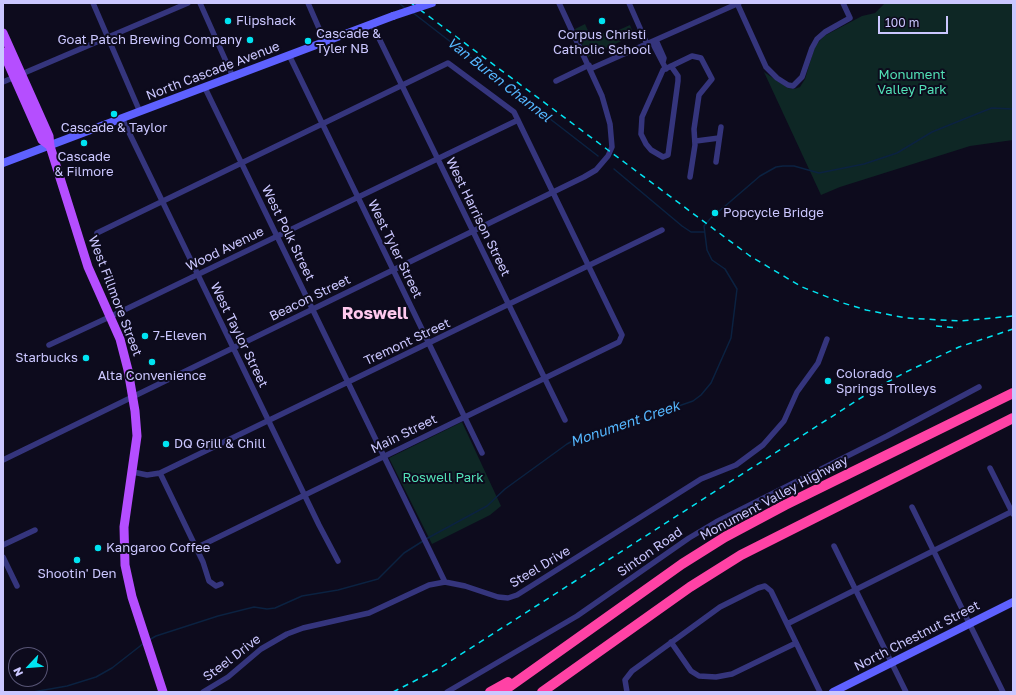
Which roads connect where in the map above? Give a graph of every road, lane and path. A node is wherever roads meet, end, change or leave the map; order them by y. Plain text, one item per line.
1 (93, 3) edge
2 (188, 3) edge
3 (200, 3) edge
4 (308, 3) edge
5 (432, 3) edge
6 (559, 3) edge
7 (629, 3) edge
8 (738, 3) edge
9 (843, 3) edge
10 (372, 24) junction
11 (3, 33) edge
12 (107, 37) junction
13 (325, 42) junction
14 (652, 42) junction
15 (3, 52) edge
16 (289, 55) junction
17 (589, 67) junction
18 (669, 67) junction
19 (18, 76) junction
20 (232, 77) junction
21 (556, 81) dead end
22 (3, 82) edge
23 (402, 85) junction
24 (205, 88) junction
25 (140, 112) junction
26 (122, 118) junction
27 (518, 120) junction
28 (322, 124) junction
29 (721, 127) dead end
30 (719, 138) junction
31 (696, 141) junction
32 (50, 146) junction
33 (438, 159) junction
34 (716, 162) dead end
35 (3, 163) edge
36 (242, 163) junction
37 (690, 177) dead end
38 (553, 192) junction
39 (357, 197) junction
40 (162, 201) junction
41 (662, 230) dead end
42 (472, 232) junction
43 (97, 233) dead end
44 (277, 236) junction
45 (588, 266) junction
46 (393, 270) junction
47 (198, 275) junction
48 (508, 305) junction
49 (313, 309) junction
50 (110, 317) junction
51 (827, 339) dead end
52 (429, 344) junction
53 (50, 345) dead end
54 (233, 348) junction
55 (544, 379) junction
56 (349, 382) junction
57 (979, 387) dead end
58 (1013, 389) edge
59 (1013, 393) edge
60 (133, 397) junction
61 (989, 404) junction
62 (262, 408) junction
63 (256, 411) dead end
64 (464, 417) junction
65 (1013, 418) edge
66 (565, 420) dead end
67 (268, 421) junction
68 (1013, 423) edge
69 (974, 437) junction
70 (482, 453) dead end
71 (384, 456) junction
72 (3, 460) edge
73 (990, 468) dead end
74 (133, 472) junction
75 (160, 473) junction
76 (304, 495) junction
77 (912, 507) dead end
78 (1013, 512) edge
79 (35, 530) dead end
80 (3, 545) edge
81 (834, 546) dead end
82 (196, 548) junction
83 (934, 551) junction
84 (3, 557) edge
85 (338, 561) dead end
86 (445, 582) junction
87 (221, 584) dead end
88 (17, 586) dead end
89 (856, 590) junction
90 (1013, 602) edge
91 (970, 623) junction
92 (787, 624) junction
93 (613, 641) junction
94 (671, 642) junction
95 (796, 643) junction
96 (545, 661) junction
97 (891, 662) junction
98 (163, 692) edge
99 (203, 692) edge
100 (447, 692) edge
101 (490, 692) edge
102 (502, 692) edge
103 (542, 692) edge
104 (554, 692) edge
105 (627, 692) edge
106 (820, 692) edge
107 (833, 692) edge
108 (906, 692) edge
109 (1003, 692) edge

1 - 12 street
2 - 12 street
3 - 20 street
4 - 13 street
5 - 10 main road, North Cascade Avenue, bridge
6 - 17 street
7 - 14 street
8 - 9 street
8 - 14 street
10 - 13 main road, North Cascade Avenue
10 - 23 street, West Harrison Street
11 - 19 main road
12 - 19 street
12 - 25 street
13 - 16 main road, North Cascade Avenue
14 - 17 street
14 - 18 street
15 - 19 main road
16 - 20 main road, North Cascade Avenue
16 - 28 street, West Tyler Street
17 - 21 street
17 - 38 street, Beacon Street
18 - 18 street
18 - 31 street
19 - 22 street
19 - 32 main road, West Fillmore Street
20 - 24 main road, North Cascade Avenue
23 - 27 street
23 - 28 street
23 - 33 street, West Harrison Street
24 - 25 main road, North Cascade Avenue
24 - 36 street, West Polk Street
25 - 26 main road, North Cascade Avenue
26 - 32 main road, North Cascade Avenue
26 - 40 street, West Taylor Street
27 - 33 street, Wood Avenue
27 - 38 street
28 - 36 street
28 - 39 street, West Tyler Street
29 - 30 street
30 - 31 street
30 - 34 street
31 - 37 street
32 - 35 main road, North Cascade Avenue
32 - 50 main road, West Fillmore Street
33 - 39 street, Wood Avenue
33 - 42 street, West Harrison Street
36 - 40 street
36 - 44 street, West Polk Street
38 - 42 street, Beacon Street
38 - 45 street
39 - 44 street, Wood Avenue
39 - 46 street, West Tyler Street
40 - 43 street
40 - 47 street, West Taylor Street
41 - 45 street, Tremont Street
42 - 46 street, Beacon Street
42 - 48 street, West Harrison Street
44 - 47 street, Wood Avenue
44 - 49 street, West Polk Street
45 - 48 street, Tremont Street
45 - 55 street, Main Street
46 - 49 street, Beacon Street
46 - 52 street, West Tyler Street
47 - 50 street, Wood Avenue
47 - 54 street, West Taylor Street
48 - 52 street, Tremont Street
48 - 55 street, West Harrison Street
49 - 54 street, Beacon Street
49 - 56 street, West Polk Street
50 - 53 street, Wood Avenue
50 - 60 main road, West Fillmore Street
51 - 86 street, Steel Drive
52 - 56 street, Tremont Street
52 - 64 street, West Tyler Street
54 - 60 street, Beacon Street
54 - 62 street, West Taylor Street
55 - 64 street, Main Street
55 - 66 street, West Harrison Street
56 - 67 street, Tremont Street
56 - 71 street, West Polk Street
57 - 100 street, Sinton Road
58 - 61 highway
59 - 61 highway, Monument Valley Highway
60 - 72 street, Beacon Street
60 - 74 main road, West Fillmore Street
61 - 96 highway, Monument Valley Highway
62 - 63 street
62 - 67 street, West Taylor Street
64 - 70 street, West Tyler Street
64 - 71 street, Main Street
65 - 69 highway
67 - 75 street, Tremont Street
67 - 76 street, West Taylor Street
68 - 69 highway
69 - 93 highway
71 - 76 street, Main Street
71 - 86 street, West Polk Street
73 - 78 street
74 - 75 street
74 - 98 main road, West Fillmore Street
75 - 82 street
76 - 82 street, Main Street
76 - 85 street, West Taylor Street
77 - 83 street
78 - 83 street
79 - 80 street
81 - 89 street
82 - 87 street
83 - 89 street
83 - 91 street
84 - 88 street
86 - 99 street, Steel Drive
89 - 92 street
89 - 97 street
90 - 91 main road, North Chestnut Street
91 - 97 main road, North Chestnut Street
91 - 109 street
92 - 94 street
92 - 95 street
93 - 103 highway
93 - 104 highway
94 - 95 street
94 - 105 street
95 - 106 street
96 - 101 highway
96 - 102 highway, Monument Valley Highway
97 - 107 main road, North Chestnut Street
97 - 108 street

